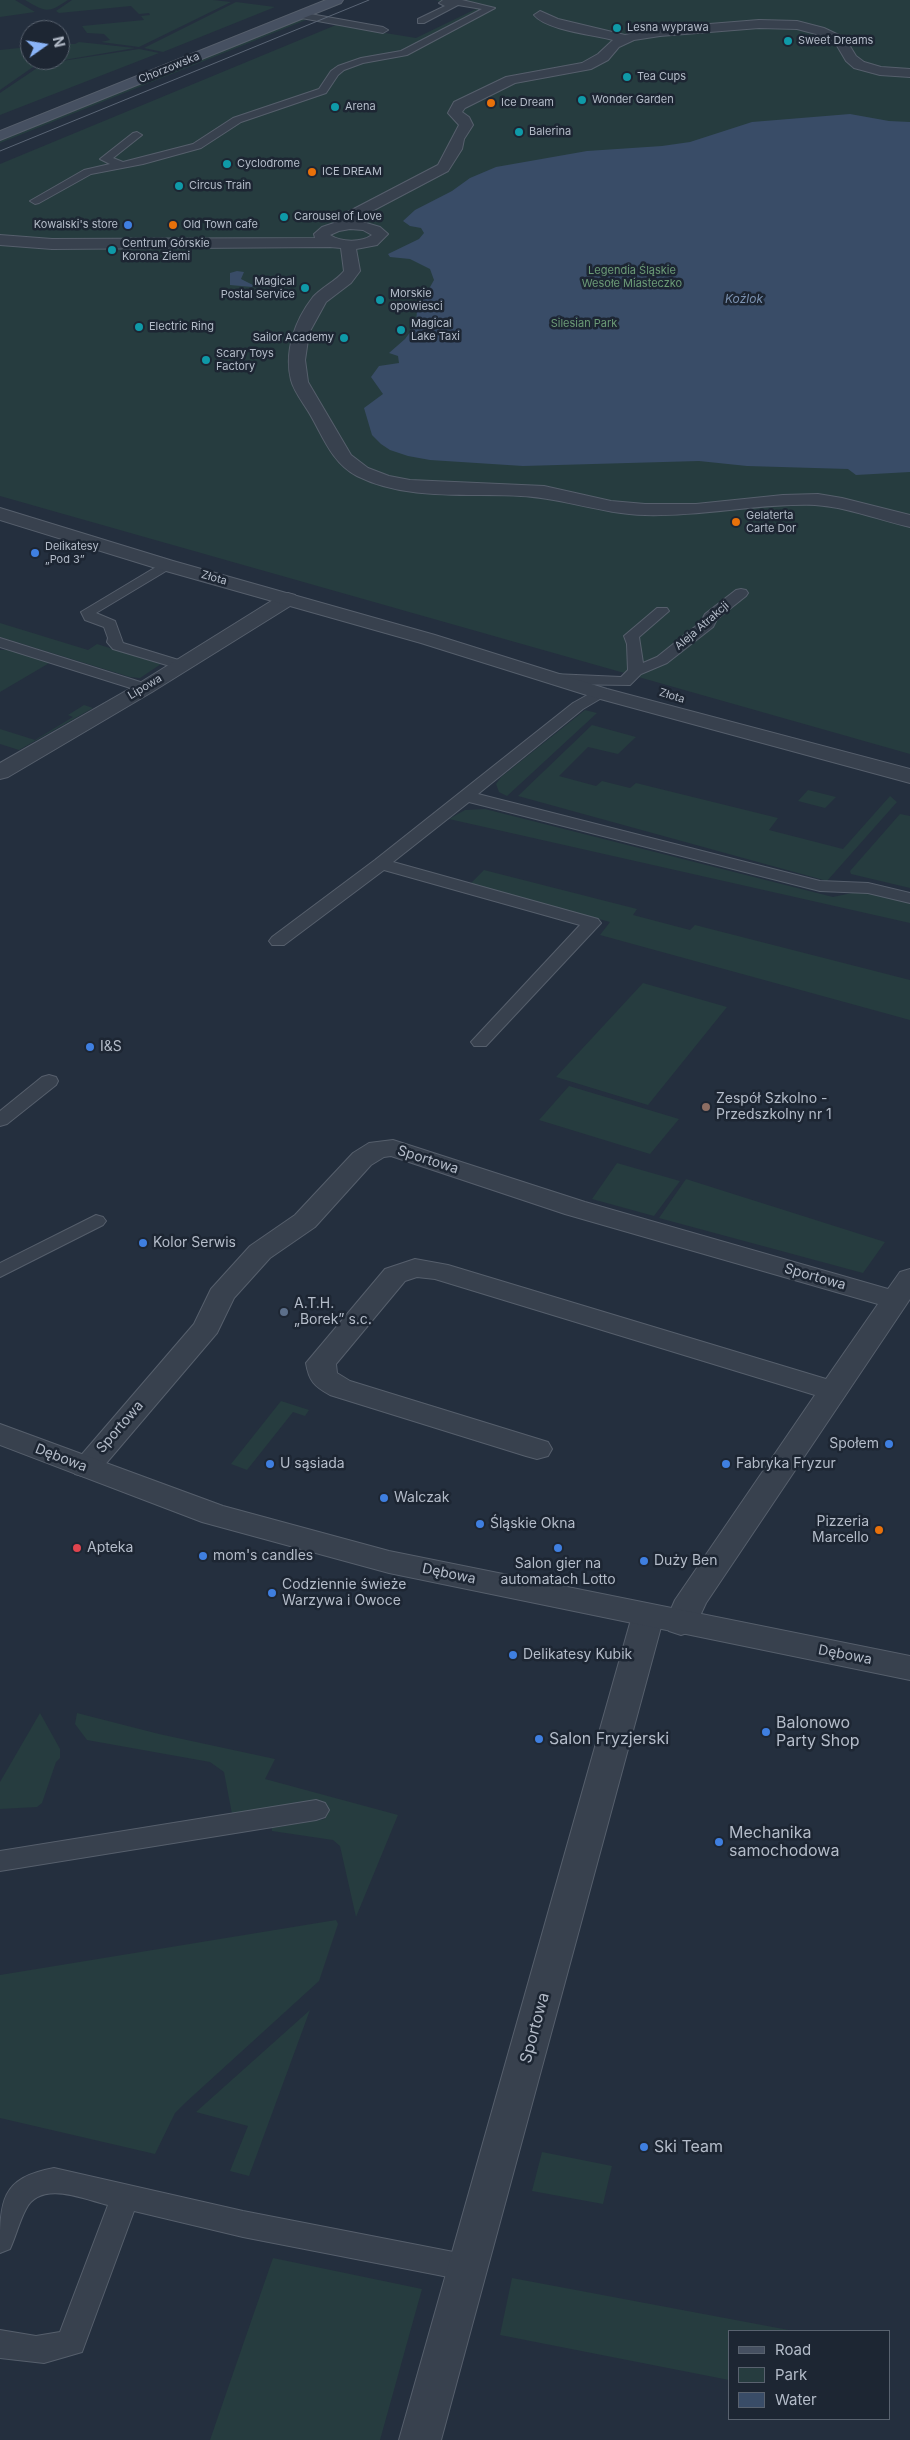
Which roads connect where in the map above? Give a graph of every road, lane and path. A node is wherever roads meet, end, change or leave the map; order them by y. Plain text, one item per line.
1 (315, 0) edge
2 (337, 0) edge
3 (443, 1) edge
4 (299, 15) junction
5 (540, 15) dead end
6 (421, 20) dead end
7 (383, 30) dead end
8 (626, 38) junction
9 (910, 73) edge
10 (0, 126) edge
11 (0, 136) edge
12 (137, 136) dead end
13 (124, 165) junction
14 (35, 202) dead end
15 (345, 226) junction
16 (330, 236) junction
17 (348, 245) junction
18 (0, 514) edge
19 (910, 521) edge
20 (166, 565) junction
21 (741, 593) dead end
22 (288, 599) junction
23 (662, 611) dead end
24 (428, 639) junction
25 (0, 642) edge
26 (180, 665) junction
27 (630, 677) junction
28 (553, 679) junction
29 (145, 688) junction
30 (600, 693) junction
31 (3, 768) edge
32 (910, 776) edge
33 (466, 796) junction
34 (380, 864) junction
35 (910, 898) edge
36 (278, 941) dead end
37 (480, 1042) dead end
38 (49, 1081) dead end
39 (0, 1120) edge
40 (96, 1222) dead end
41 (0, 1271) edge
42 (902, 1289) edge
43 (833, 1391) junction
44 (0, 1434) edge
45 (537, 1449) dead end
46 (86, 1467) junction
47 (665, 1620) junction
48 (910, 1668) edge
49 (316, 1810) dead end
50 (0, 1861) edge
51 (125, 2197) junction
52 (0, 2240) edge
53 (469, 2268) junction
54 (0, 2344) edge
55 (420, 2440) edge

1 - 10 main road, Chorzowska
2 - 4 main road, Chorzowska
3 - 6 lane
3 - 13 lane
4 - 7 lane
4 - 11 main road, Chorzowska
5 - 8 street
8 - 9 street
8 - 15 street
12 - 13 lane
13 - 14 lane
15 - 16 street
15 - 17 street
16 - 16 street
16 - 17 street
17 - 19 street
18 - 20 street, Złota
20 - 22 street, Złota
20 - 26 lane
21 - 27 lane, Aleja Atrakcji
22 - 24 street, Złota
22 - 26 street, Lipowa
23 - 27 lane
24 - 27 street, Złota
24 - 28 street, Złota
25 - 29 lane
26 - 29 street, Lipowa
27 - 28 lane
27 - 32 street, Złota
28 - 30 street, Złota
29 - 31 street, Lipowa
30 - 32 street, Złota
30 - 33 lane
33 - 34 lane
33 - 35 lane
34 - 36 lane
34 - 37 lane
38 - 39 lane
40 - 41 lane
42 - 43 street, Sportowa
42 - 46 street, Sportowa
43 - 45 street
43 - 47 street, Sportowa
44 - 46 street, Dębowa
46 - 47 street, Dębowa
47 - 48 street, Dębowa
47 - 53 street, Sportowa
49 - 50 lane
51 - 52 lane
51 - 53 lane
51 - 54 lane
53 - 55 street, Sportowa

